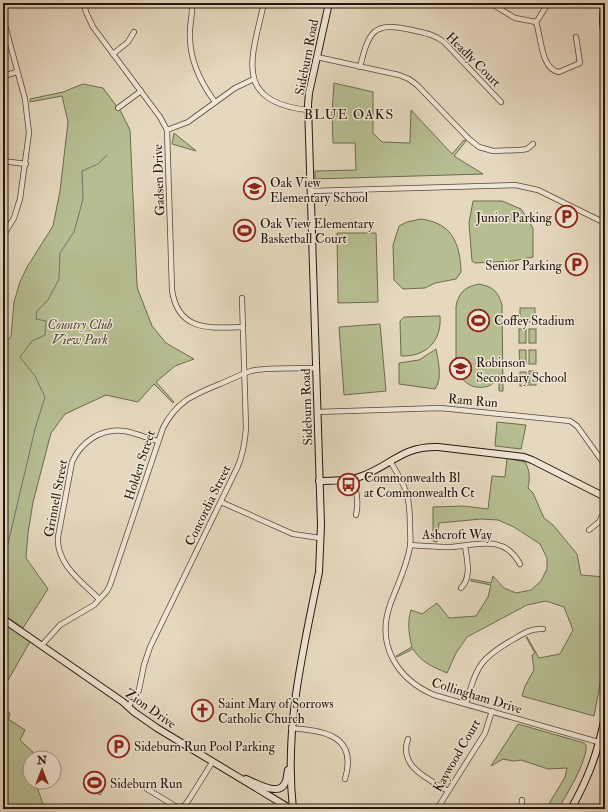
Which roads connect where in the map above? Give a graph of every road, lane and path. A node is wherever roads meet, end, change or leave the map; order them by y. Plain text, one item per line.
1 (84, 3) edge
2 (192, 3) edge
3 (264, 3) edge
4 (329, 3) edge
5 (490, 3) edge
6 (548, 3) edge
7 (604, 3) edge
8 (3, 18) edge
9 (536, 22) junction
10 (134, 32) dead end
11 (576, 37) dead end
12 (605, 44) edge
13 (113, 54) junction
14 (317, 57) junction
15 (360, 67) junction
16 (17, 72) junction
17 (3, 76) edge
18 (254, 79) junction
19 (140, 91) junction
20 (215, 102) junction
21 (500, 102) dead end
22 (118, 108) dead end
23 (308, 110) junction
24 (167, 130) junction
25 (533, 144) dead end
26 (3, 161) edge
27 (26, 164) junction
28 (311, 191) junction
29 (605, 223) edge
30 (3, 236) edge
31 (242, 298) dead end
32 (243, 327) junction
33 (316, 368) junction
34 (244, 374) junction
35 (317, 412) junction
36 (158, 441) junction
37 (390, 461) junction
38 (605, 465) edge
39 (354, 479) junction
40 (319, 481) junction
41 (605, 497) edge
42 (221, 502) junction
43 (605, 510) edge
44 (356, 515) dead end
45 (589, 530) dead end
46 (320, 538) junction
47 (410, 545) junction
48 (465, 546) junction
49 (520, 564) dead end
50 (461, 588) dead end
51 (100, 599) junction
52 (3, 619) edge
53 (542, 629) dead end
54 (42, 645) junction
55 (466, 704) junction
56 (128, 707) junction
57 (492, 711) junction
58 (605, 716) edge
59 (291, 728) junction
60 (408, 739) dead end
61 (602, 743) edge
62 (290, 759) junction
63 (213, 761) junction
64 (228, 771) junction
65 (345, 779) dead end
66 (147, 789) dead end
67 (448, 791) junction
68 (522, 800) dead end
69 (179, 809) edge
70 (292, 809) edge
71 (437, 809) edge
72 (521, 809) edge
73 (571, 809) edge

1 - 13 street, Gadsen Drive
2 - 20 street
3 - 18 street
4 - 14 street, Sideburn Road
5 - 9 street
6 - 9 street
7 - 12 street
8 - 16 street
9 - 11 street
10 - 13 street
13 - 19 street, Gadsen Drive
14 - 15 street
14 - 23 street, Sideburn Road
15 - 21 street, Headly Court
15 - 25 street
16 - 17 street
16 - 27 street
18 - 20 street
18 - 23 street
19 - 22 street
19 - 24 street, Gadsen Drive
20 - 24 street
23 - 28 street, Sideburn Road
24 - 32 street, Gadsen Drive
26 - 27 street
27 - 30 street
28 - 29 street
28 - 33 street, Sideburn Road
31 - 32 street, Concordia Street
32 - 34 street, Concordia Street
33 - 34 street, Holden Street
33 - 35 street, Sideburn Road
34 - 36 street, Holden Street
34 - 42 street, Concordia Street
35 - 38 street, Ram Run
35 - 40 street, Sideburn Road
36 - 51 street, Holden Street
36 - 51 street, Grinnell Street
37 - 39 street
37 - 41 street
37 - 47 street, Collingham Drive
39 - 40 street
39 - 44 street
40 - 46 street, Sideburn Road
42 - 46 street
42 - 56 street, Concordia Street
43 - 45 street
46 - 59 street, Sideburn Road
47 - 48 street, Ashcroft Way
47 - 55 street, Collingham Drive
48 - 49 street, Ashcroft Way
48 - 50 street
51 - 54 street, Holden Street
52 - 54 street, Zion Drive
53 - 55 street
54 - 56 street, Zion Drive
55 - 57 street, Collingham Drive
56 - 63 street, Zion Drive
57 - 61 street, Collingham Drive
57 - 67 street, Kaywood Court
58 - 61 street
59 - 62 street, Sideburn Road
59 - 65 street
60 - 67 street
61 - 73 street
62 - 64 street
62 - 70 street, Sideburn Road
63 - 64 street, Zion Drive
63 - 69 street
64 - 70 street, Zion Drive
66 - 69 street
67 - 71 street, Kaywood Court
68 - 72 street

